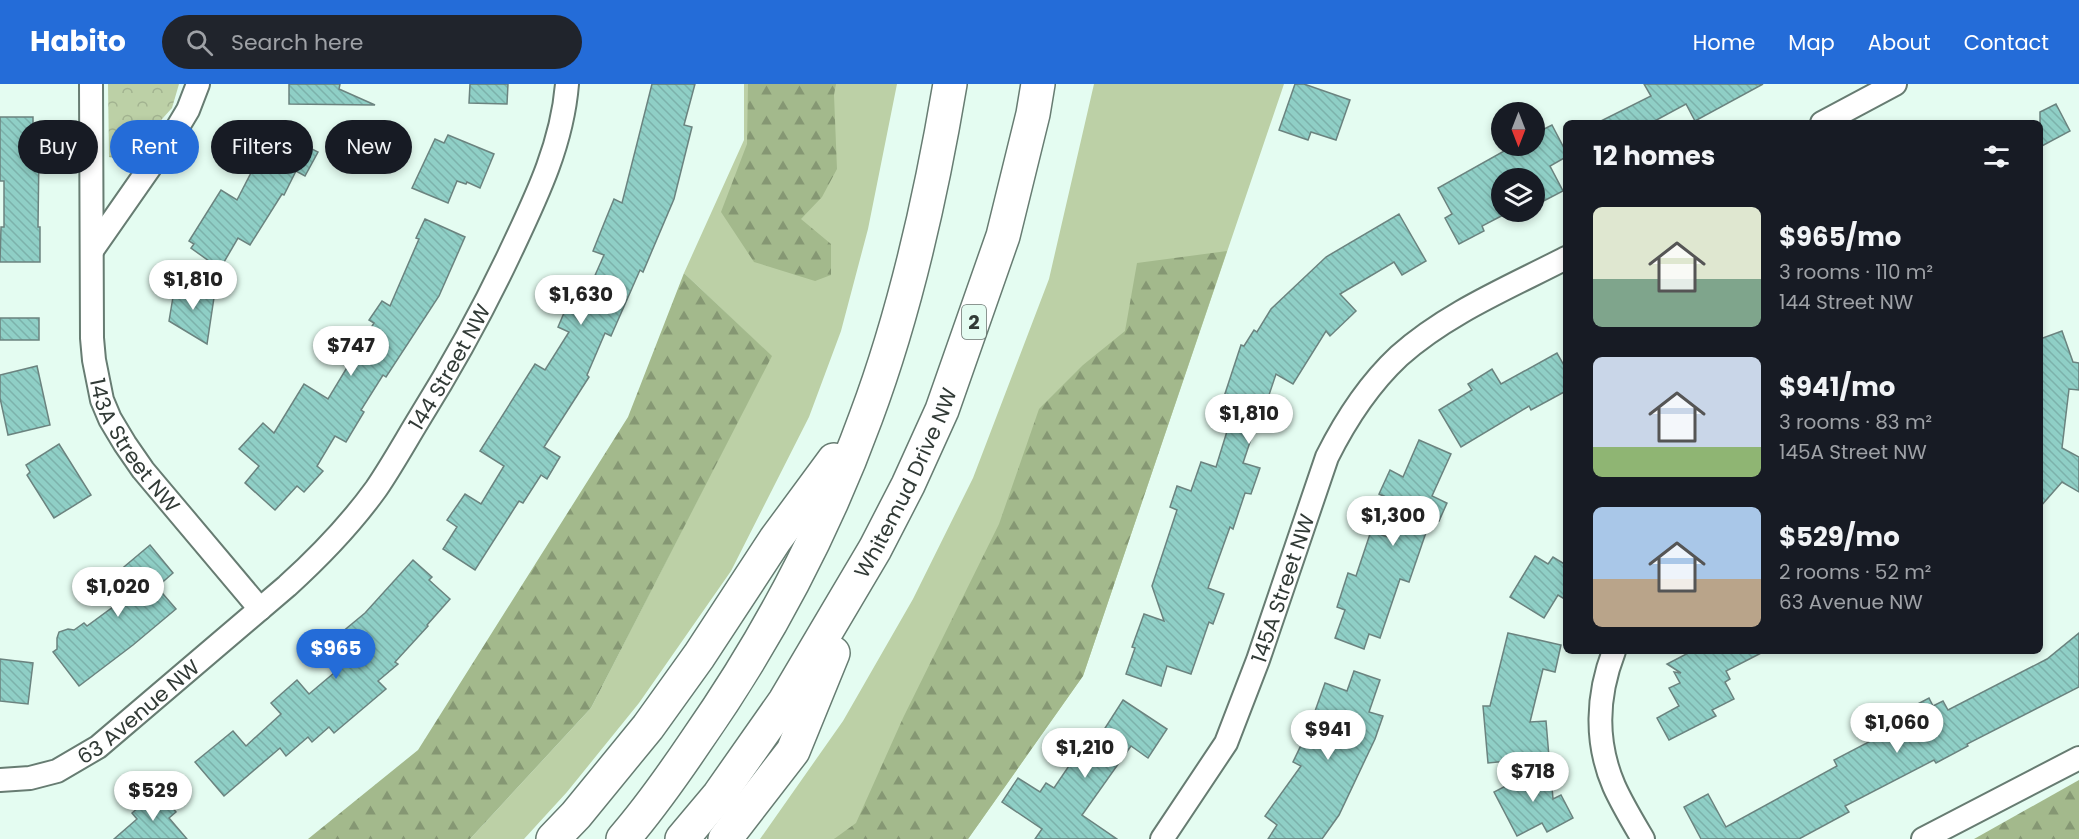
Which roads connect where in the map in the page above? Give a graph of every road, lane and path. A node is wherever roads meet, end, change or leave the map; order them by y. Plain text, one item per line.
1 (91, 84) edge
2 (198, 84) edge
3 (567, 84) edge
4 (950, 84) edge
5 (1038, 84) edge
6 (1895, 84) edge
7 (1828, 120) edge
8 (93, 249) junction
9 (1563, 260) edge
10 (866, 418) junction
11 (875, 549) junction
12 (260, 609) junction
13 (1613, 654) edge
14 (2079, 758) edge
15 (0, 780) edge
16 (553, 839) edge
17 (623, 839) edge
18 (682, 839) edge
19 (725, 839) edge
20 (1162, 839) edge
21 (1643, 839) edge
22 (1923, 839) edge

1 - 8 street, 143A Street NW
2 - 8 street
3 - 12 street, 144 Street NW
4 - 10 highway
5 - 11 highway, Whitemud Drive NW / 2
6 - 7 street
8 - 12 street, 143A Street NW
9 - 20 street, 145A Street NW
10 - 16 highway
10 - 17 highway
11 - 18 highway, Whitemud Drive NW / 2
11 - 19 highway
12 - 15 street, 63 Avenue NW
13 - 21 street
14 - 22 street

